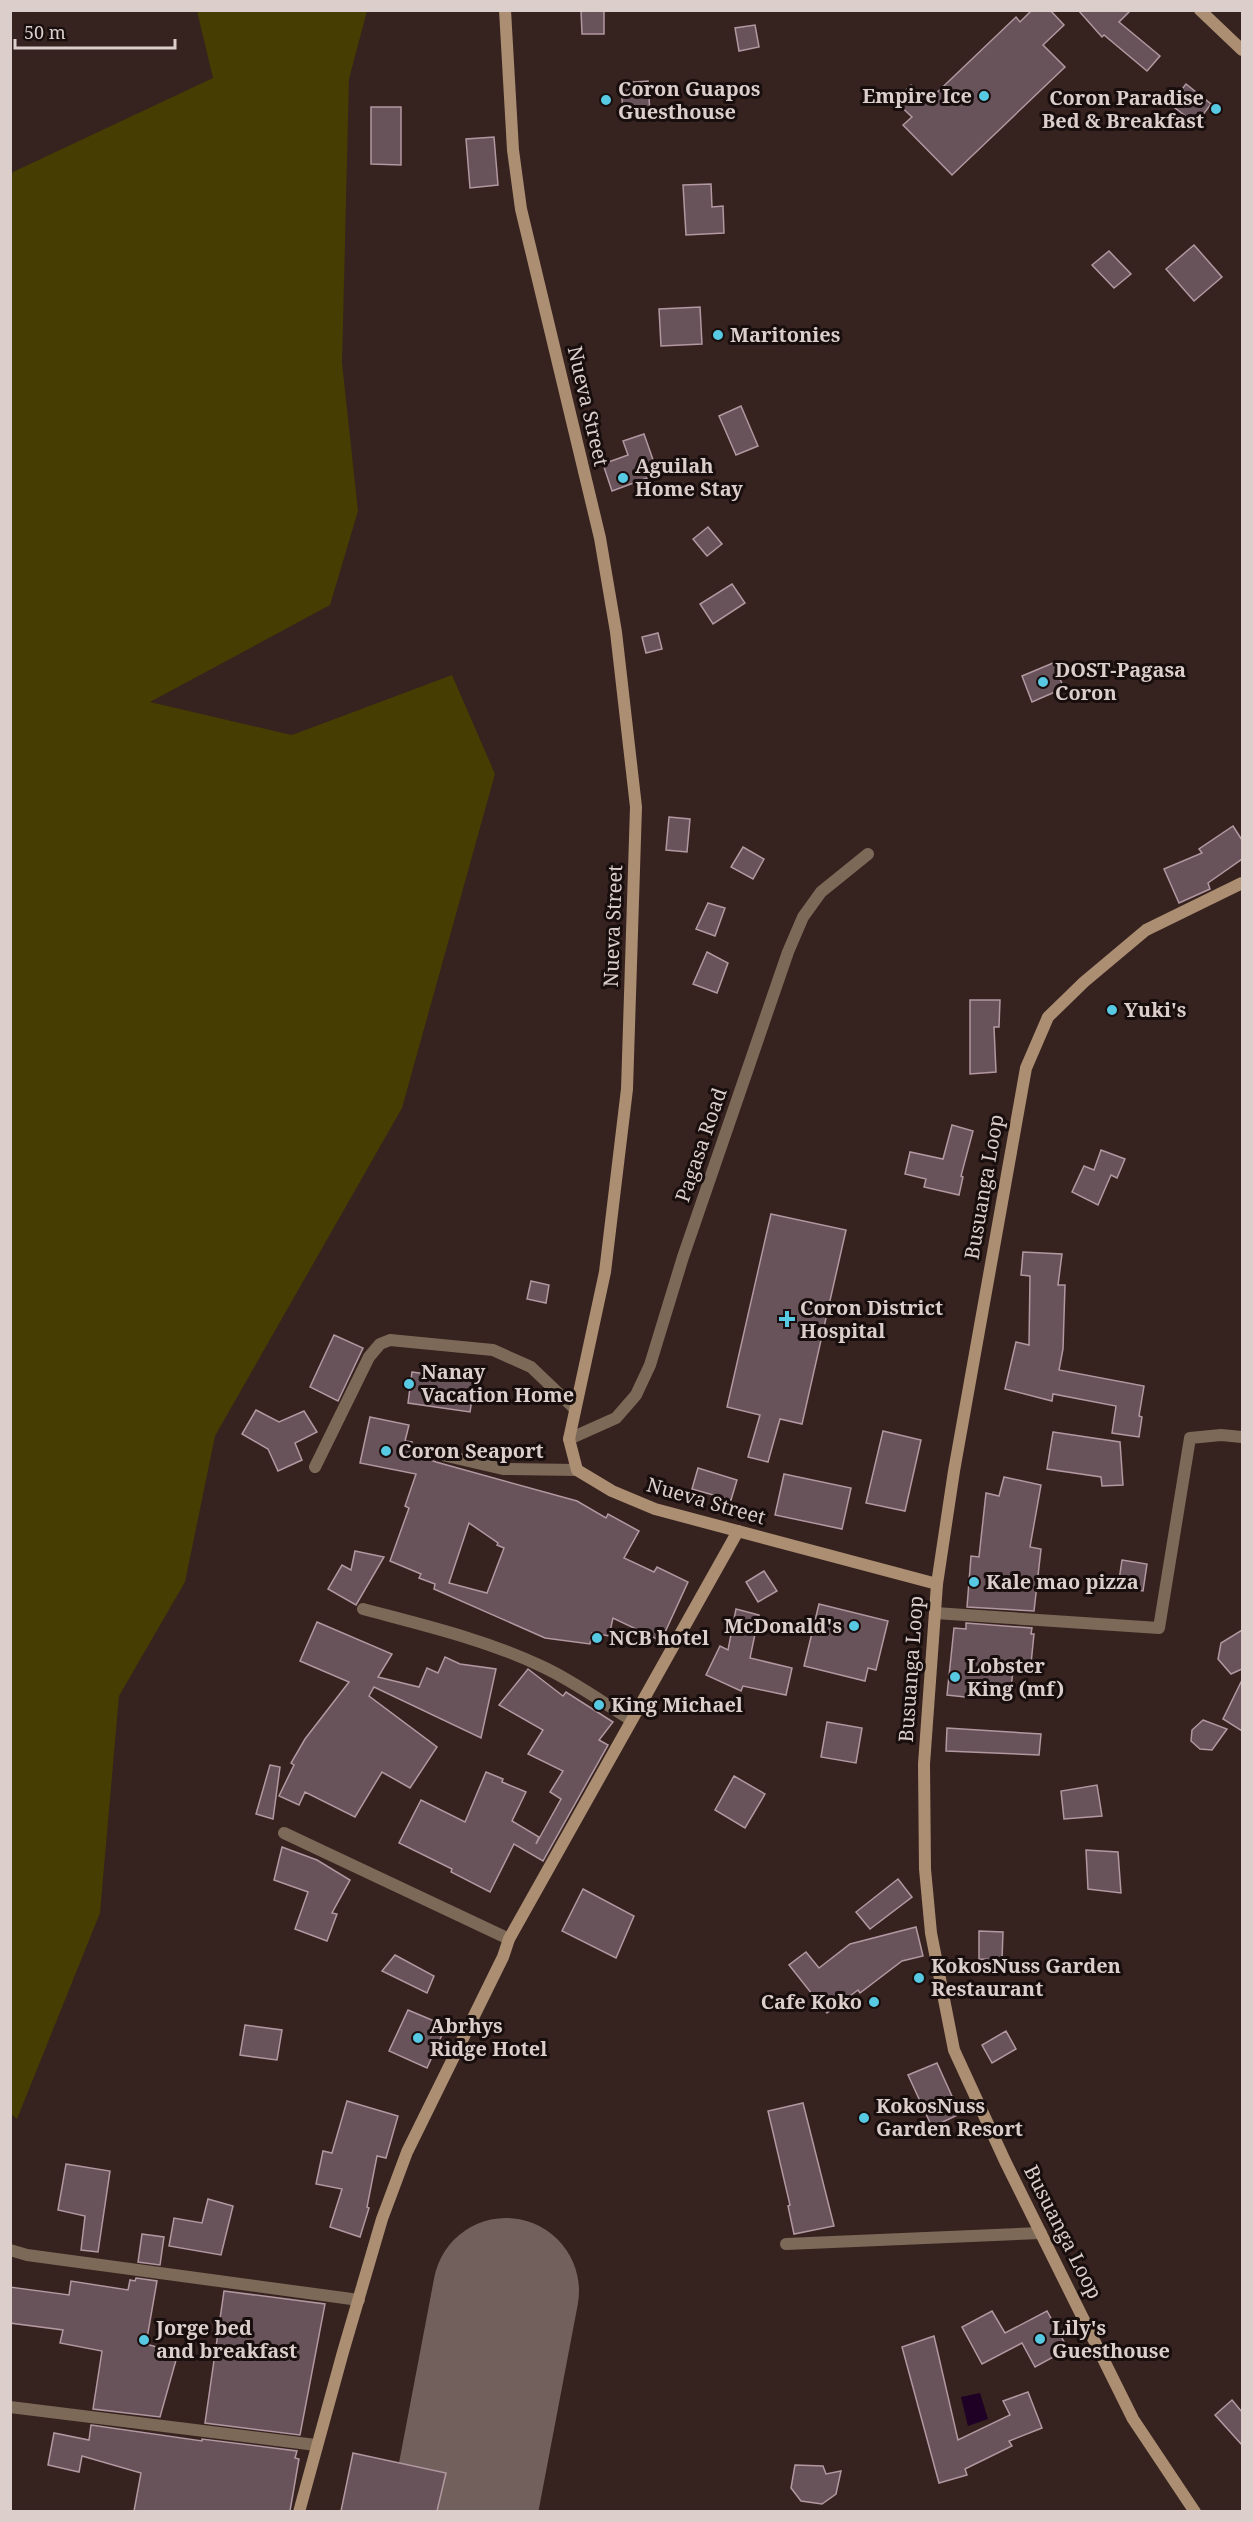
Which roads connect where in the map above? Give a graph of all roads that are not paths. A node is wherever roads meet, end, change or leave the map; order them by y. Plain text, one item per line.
1 (505, 10) edge
2 (1200, 10) edge
3 (1242, 50) edge
4 (868, 854) dead end
5 (1242, 883) edge
6 (575, 1409) junction
7 (1242, 1437) edge
8 (569, 1439) junction
9 (438, 1454) dead end
10 (315, 1467) dead end
11 (577, 1470) junction
12 (738, 1531) junction
13 (937, 1584) junction
14 (363, 1609) dead end
15 (935, 1612) junction
16 (632, 1720) junction
17 (284, 1833) dead end
18 (509, 1940) junction
19 (1041, 2233) junction
20 (786, 2244) dead end
21 (10, 2250) edge
22 (359, 2300) junction
23 (10, 2407) edge
24 (316, 2445) junction
25 (299, 2511) edge
26 (1195, 2511) edge

1 - 6 main road, Nueva Street
2 - 3 main road
4 - 8 street, Pagasa Road
5 - 13 main road, Busuanga Loop
6 - 8 main road, Nueva Street
6 - 10 street
7 - 15 street
8 - 11 main road, Nueva Street
9 - 11 street
11 - 12 main road, Nueva Street
12 - 13 main road, Nueva Street
12 - 16 main road
13 - 15 main road, Busuanga Loop
14 - 16 street
15 - 19 main road, Busuanga Loop
16 - 18 main road
17 - 18 street
18 - 22 main road
19 - 20 street
19 - 26 main road, Busuanga Loop
21 - 22 street
22 - 24 main road
23 - 24 street
24 - 25 main road

